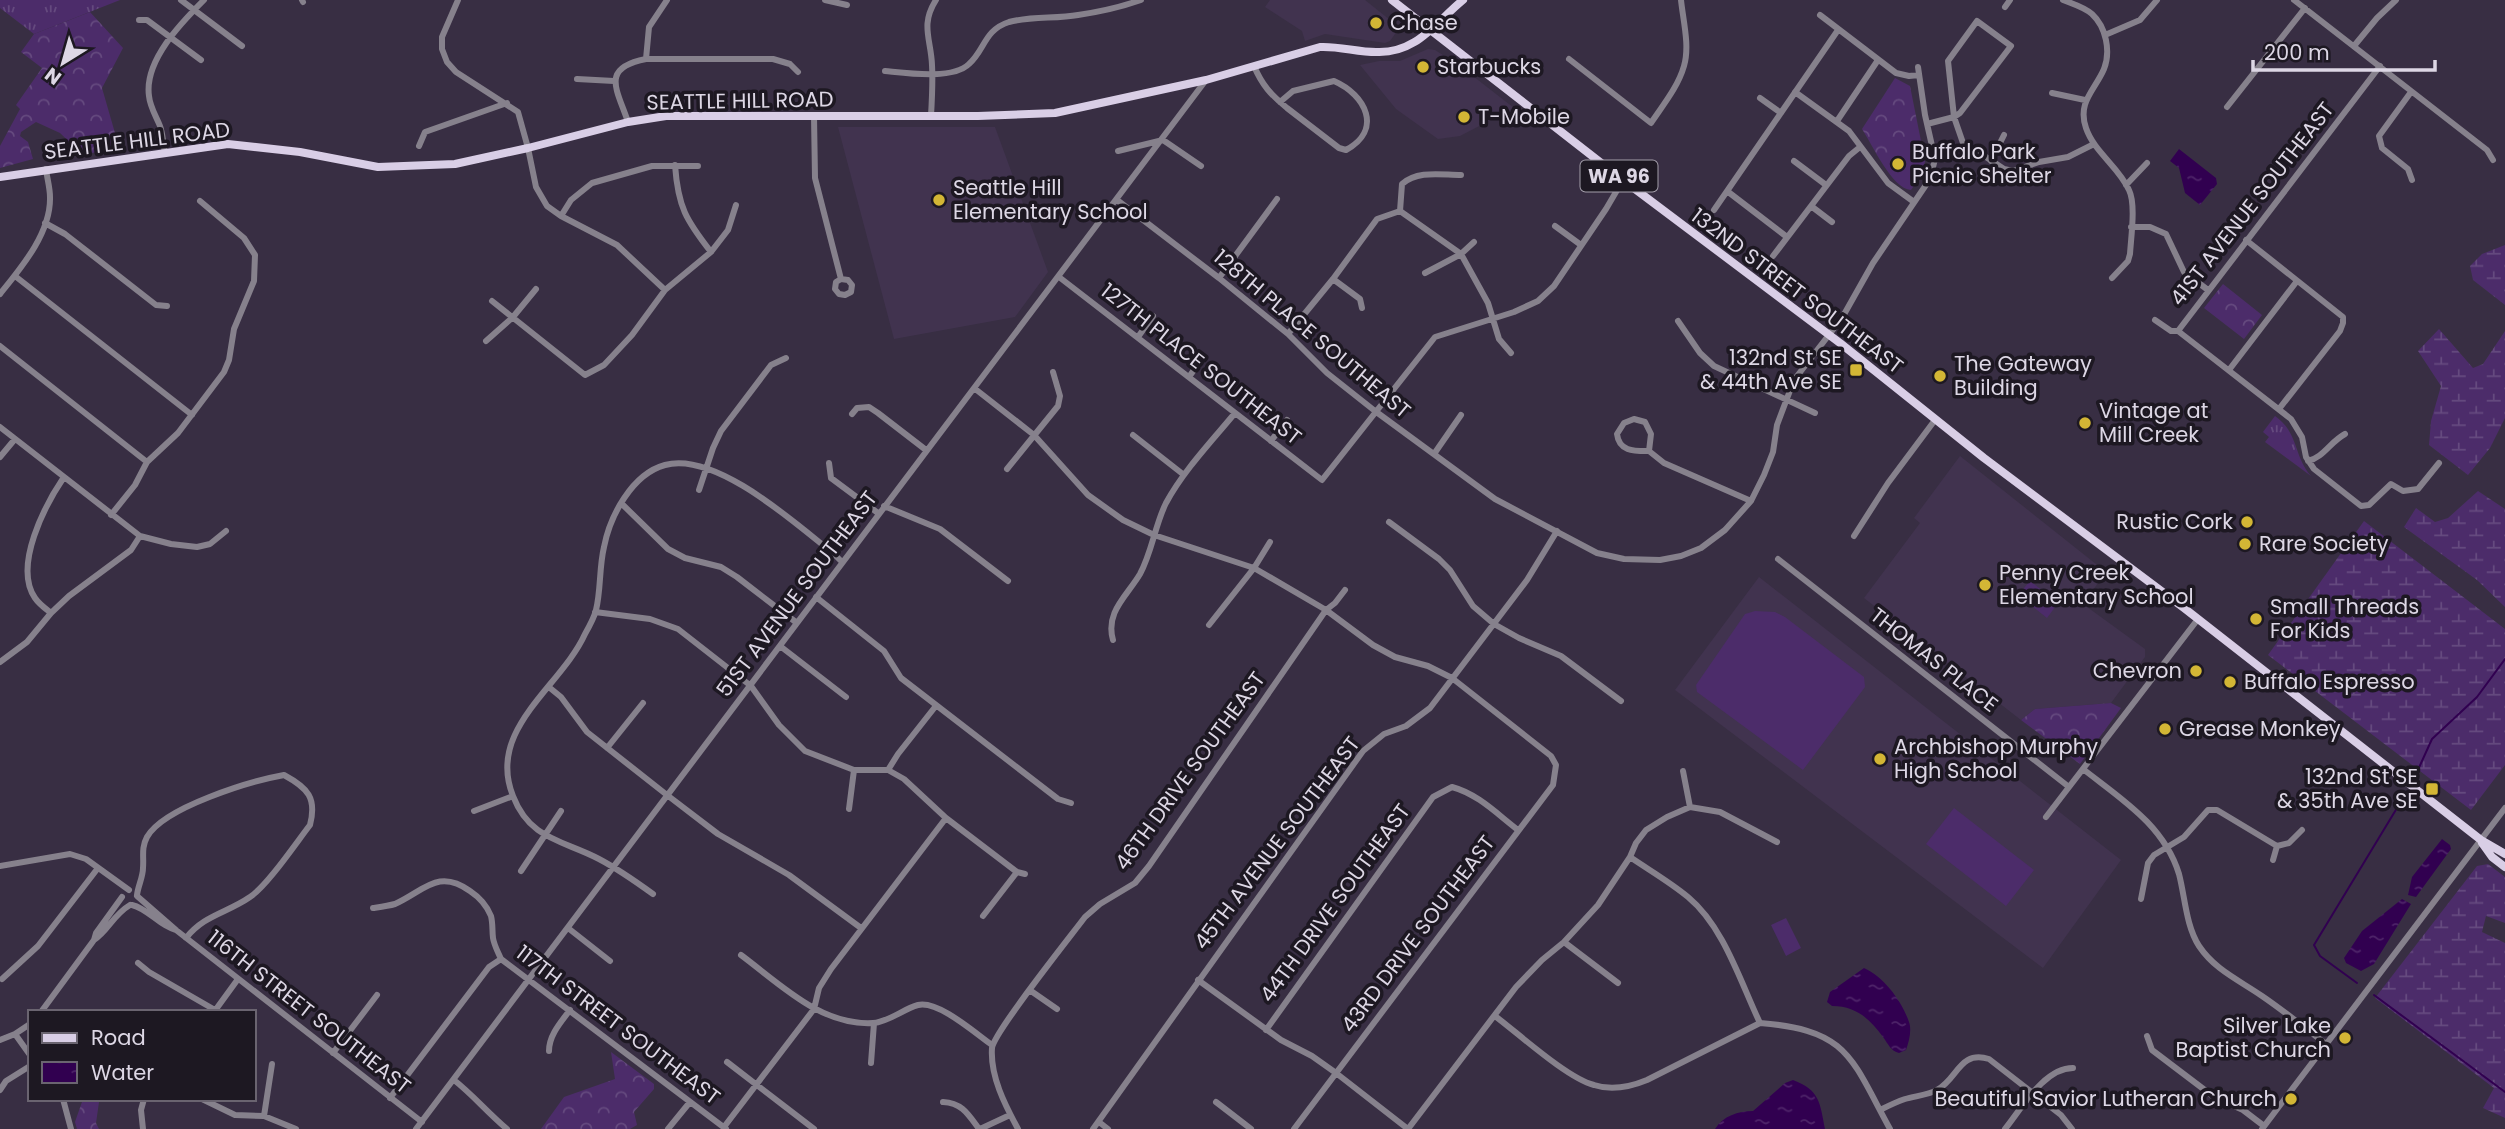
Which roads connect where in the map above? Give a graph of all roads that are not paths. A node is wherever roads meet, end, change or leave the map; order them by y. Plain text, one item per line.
1 (181, 0) edge
2 (204, 0) edge
3 (458, 0) edge
4 (667, 0) edge
5 (825, 0) edge
6 (936, 0) edge
7 (1141, 0) edge
8 (1392, 0) edge
9 (1462, 0) edge
10 (1681, 0) edge
11 (2010, 0) edge
12 (2063, 0) edge
13 (2157, 0) edge
14 (2294, 0) edge
15 (2396, 0) edge
16 (847, 5) dead end
17 (2005, 7) dead end
18 (2305, 8) junction
19 (195, 9) junction
20 (1820, 15) dead end
21 (139, 20) dead end
22 (1432, 30) junction
23 (1838, 30) junction
24 (2105, 36) junction
25 (172, 37) junction
26 (242, 46) dead end
27 (2354, 46) junction
28 (646, 59) junction
29 (201, 60) dead end
30 (1569, 60) dead end
31 (1878, 60) junction
32 (1254, 66) junction
33 (2380, 66) junction
34 (1918, 67) dead end
35 (885, 71) dead end
36 (798, 72) dead end
37 (932, 74) junction
38 (1919, 75) junction
39 (577, 79) dead end
40 (1206, 80) junction
41 (614, 81) junction
42 (1795, 92) junction
43 (2411, 92) junction
44 (2052, 93) dead end
45 (1760, 98) dead end
46 (2085, 100) junction
47 (1280, 102) junction
48 (507, 103) junction
49 (2227, 107) dead end
50 (1781, 113) junction
51 (931, 116) junction
52 (814, 117) junction
53 (1954, 117) junction
54 (1837, 121) junction
55 (628, 122) junction
56 (1927, 124) junction
57 (2004, 135) dead end
58 (1163, 141) junction
59 (1963, 143) dead end
60 (2094, 144) junction
61 (419, 146) dead end
62 (1860, 146) junction
63 (1971, 147) dead end
64 (528, 148) junction
65 (1118, 151) dead end
66 (164, 153) junction
67 (2493, 160) dead end
68 (1794, 161) dead end
69 (1991, 161) junction
70 (2147, 163) dead end
71 (675, 165) junction
72 (698, 166) dead end
73 (1200, 166) dead end
74 (46, 169) junction
75 (1461, 175) dead end
76 (0, 177) edge
77 (1623, 180) junction
78 (2412, 180) dead end
79 (2126, 185) junction
80 (1826, 186) junction
81 (1727, 191) junction
82 (1117, 200) junction
83 (1277, 200) dead end
84 (200, 201) dead end
85 (1914, 202) junction
86 (736, 205) dead end
87 (1811, 206) junction
88 (1714, 210) dead end
89 (1400, 211) junction
90 (561, 216) junction
91 (1832, 222) dead end
92 (45, 223) junction
93 (1555, 226) dead end
94 (2131, 227) junction
95 (1787, 237) junction
96 (2246, 240) junction
97 (1474, 242) dead end
98 (1581, 245) junction
99 (711, 252) junction
100 (1461, 254) junction
101 (1773, 256) dead end
102 (1425, 273) dead end
103 (15, 275) junction
104 (1059, 277) junction
105 (1219, 278) junction
106 (2112, 278) dead end
107 (841, 279) dead end
108 (1334, 279) junction
109 (2297, 281) junction
110 (536, 289) dead end
111 (665, 290) junction
112 (2208, 290) junction
113 (0, 294) edge
114 (492, 301) dead end
115 (167, 306) dead end
116 (1362, 308) dead end
117 (1153, 316) dead end
118 (513, 317) junction
119 (1493, 318) junction
120 (2155, 320) dead end
121 (1678, 321) dead end
122 (2178, 331) junction
123 (1288, 334) junction
124 (1828, 334) junction
125 (1138, 337) junction
126 (486, 341) dead end
127 (0, 345) edge
128 (1511, 354) dead end
129 (1203, 357) dead end
130 (786, 358) dead end
131 (2229, 370) junction
132 (1052, 372) dead end
133 (1189, 377) junction
134 (974, 388) junction
135 (1786, 400) junction
136 (2279, 409) junction
137 (1375, 411) junction
138 (1234, 413) junction
139 (1815, 413) dead end
140 (852, 414) dead end
141 (192, 415) junction
142 (1461, 415) dead end
143 (1287, 420) dead end
144 (1935, 420) junction
145 (0, 427) edge
146 (2344, 434) dead end
147 (1034, 435) junction
148 (1133, 435) dead end
149 (15, 439) junction
150 (1271, 441) junction
151 (926, 450) junction
152 (1649, 450) junction
153 (1434, 454) junction
154 (0, 457) edge
155 (2308, 461) junction
156 (147, 462) junction
157 (829, 463) dead end
158 (2439, 463) dead end
159 (1007, 469) dead end
160 (706, 470) junction
161 (1184, 475) junction
162 (65, 477) junction
163 (699, 490) dead end
164 (1751, 501) junction
165 (622, 504) junction
166 (884, 506) junction
167 (878, 513) junction
168 (111, 514) junction
169 (1389, 522) dead end
170 (226, 531) dead end
171 (1557, 531) junction
172 (1154, 535) junction
173 (140, 536) junction
174 (1854, 536) dead end
175 (1269, 542) dead end
176 (1778, 559) dead end
177 (842, 562) junction
178 (1254, 568) junction
179 (1008, 581) dead end
180 (1345, 590) dead end
181 (816, 597) junction
182 (1326, 610) junction
183 (595, 612) junction
184 (51, 613) junction
185 (2198, 619) junction
186 (797, 623) junction
187 (1494, 624) junction
188 (1209, 625) dead end
189 (1113, 640) dead end
190 (780, 646) junction
191 (0, 662) edge
192 (1452, 678) junction
193 (751, 686) junction
194 (550, 688) junction
195 (846, 697) dead end
196 (1621, 701) dead end
197 (643, 703) dead end
198 (936, 707) junction
199 (607, 748) junction
200 (2083, 769) junction
201 (854, 770) junction
202 (888, 770) junction
203 (1683, 771) dead end
204 (2069, 788) junction
205 (667, 795) junction
206 (513, 796) junction
207 (1071, 803) dead end
208 (1690, 807) junction
209 (2505, 808) edge
210 (849, 809) dead end
211 (474, 811) dead end
212 (561, 811) dead end
213 (2046, 817) dead end
214 (946, 818) junction
215 (1518, 830) junction
216 (2302, 830) dead end
217 (544, 836) junction
218 (2481, 840) junction
219 (1777, 842) dead end
220 (2277, 846) junction
221 (2167, 848) junction
222 (2505, 855) edge
223 (1630, 857) junction
224 (2273, 860) dead end
225 (0, 866) edge
226 (614, 866) junction
227 (2505, 867) edge
228 (98, 868) junction
229 (520, 871) dead end
230 (139, 881) junction
231 (126, 893) junction
232 (653, 894) dead end
233 (137, 895) junction
234 (2141, 899) dead end
235 (131, 905) junction
236 (373, 908) dead end
237 (983, 916) dead end
238 (568, 928) junction
239 (861, 928) junction
240 (176, 930) junction
241 (186, 938) junction
242 (94, 940) junction
243 (1564, 942) junction
244 (741, 955) dead end
245 (501, 959) junction
246 (610, 961) dead end
247 (138, 962) dead end
248 (2, 979) dead end
249 (238, 979) junction
250 (530, 980) junction
251 (1198, 980) junction
252 (1618, 983) dead end
253 (1031, 990) junction
254 (377, 995) dead end
255 (814, 1009) junction
256 (1057, 1009) dead end
257 (42, 1010) edge
258 (213, 1010) edge
259 (216, 1010) edge
260 (570, 1010) junction
261 (1495, 1016) junction
262 (874, 1023) junction
263 (1760, 1023) junction
264 (28, 1025) edge
265 (1266, 1030) junction
266 (15, 1034) junction
267 (2147, 1037) dead end
268 (0, 1040) edge
269 (2326, 1044) junction
270 (992, 1045) junction
271 (549, 1051) dead end
272 (28, 1052) edge
273 (333, 1053) junction
274 (727, 1062) dead end
275 (871, 1063) dead end
276 (272, 1064) dead end
277 (28, 1067) edge
278 (2073, 1068) dead end
279 (1336, 1073) junction
280 (454, 1080) junction
281 (757, 1084) junction
282 (0, 1090) edge
283 (2034, 1094) junction
284 (390, 1098) junction
285 (64, 1101) edge
286 (143, 1101) edge
287 (206, 1101) edge
288 (943, 1101) dead end
289 (690, 1102) junction
290 (1216, 1102) dead end
291 (1880, 1110) junction
292 (1010, 1115) junction
293 (264, 1116) junction
294 (422, 1122) junction
295 (1099, 1122) junction
296 (725, 1128) edge
297 (2262, 1128) edge
298 (71, 1129) edge
299 (143, 1129) edge
300 (296, 1129) edge
301 (416, 1129) edge
302 (507, 1129) edge
303 (668, 1129) edge
304 (814, 1129) edge
305 (979, 1129) edge
306 (1018, 1129) edge
307 (1093, 1129) edge
308 (1108, 1129) edge
309 (1251, 1129) edge
310 (1294, 1129) edge
311 (1408, 1129) edge
312 (1890, 1129) edge
313 (2005, 1129) edge
314 (2072, 1129) edge

1 - 19 street
2 - 19 street
3 - 48 street
4 - 28 street
5 - 16 street
6 - 37 street
7 - 37 street
8 - 22 main road, 132ND STREET SOUTHEAST
9 - 22 main road, SEATTLE HILL ROAD
10 - 30 street
11 - 17 street
12 - 24 street
13 - 24 street
14 - 18 street
15 - 27 street
18 - 27 street
18 - 49 street
19 - 25 street
19 - 26 street
20 - 23 street
21 - 25 street
22 - 32 main road, SEATTLE HILL ROAD
22 - 77 main road, 132ND STREET SOUTHEAST / WA 96
23 - 31 street
23 - 42 street
24 - 46 street
25 - 29 street
25 - 66 street
27 - 33 street
28 - 36 street
28 - 41 street
31 - 38 street
31 - 54 street
32 - 40 main road, SEATTLE HILL ROAD
32 - 47 street
33 - 43 street
33 - 96 street, 41ST AVENUE SOUTHEAST
34 - 38 street, 128TH PLACE SOUTHEAST
35 - 37 street
37 - 51 street
38 - 56 street, 128TH PLACE SOUTHEAST
39 - 41 street
40 - 51 main road, SEATTLE HILL ROAD
40 - 58 street, 51ST AVENUE SOUTHEAST
41 - 55 street
42 - 50 street
42 - 54 street
43 - 67 street
43 - 78 street
44 - 46 street
45 - 50 street
46 - 60 street
47 - 47 street
48 - 61 street
48 - 64 street
50 - 81 street
51 - 52 main road, SEATTLE HILL ROAD
52 - 55 main road, SEATTLE HILL ROAD
52 - 107 street
53 - 53 street
53 - 56 street
53 - 59 street
54 - 62 street
55 - 64 main road, SEATTLE HILL ROAD
56 - 85 street, 128TH PLACE SOUTHEAST
57 - 69 street
58 - 65 street
58 - 73 street
58 - 82 street, 51ST AVENUE SOUTHEAST
60 - 69 street
60 - 79 street
62 - 80 street
62 - 85 street
63 - 69 street
64 - 66 main road, SEATTLE HILL ROAD
64 - 90 street
66 - 74 main road, SEATTLE HILL ROAD
68 - 80 street
70 - 79 street
71 - 72 street
71 - 90 street
71 - 99 street
74 - 76 main road, SEATTLE HILL ROAD
74 - 92 street
75 - 89 street
77 - 98 street
77 - 124 main road, 132ND STREET SOUTHEAST / WA 96
79 - 94 street
80 - 87 street
81 - 88 street
81 - 95 street
82 - 104 street, 51ST AVENUE SOUTHEAST
82 - 105 street, 128TH PLACE SOUTHEAST
83 - 105 street
84 - 141 street
85 - 124 street, 128TH PLACE SOUTHEAST
86 - 99 street
87 - 91 street
87 - 95 street
89 - 100 street
89 - 108 street
90 - 111 street
92 - 103 street
92 - 115 street
93 - 98 street
94 - 106 street
94 - 112 street
95 - 101 street
96 - 109 street
96 - 112 street, 41ST AVENUE SOUTHEAST
97 - 100 street
98 - 119 street
99 - 111 street
100 - 102 street
100 - 119 street
103 - 113 street
103 - 141 street
104 - 125 street, 127TH PLACE SOUTHEAST
104 - 134 street, 51ST AVENUE SOUTHEAST
105 - 123 street, 128TH PLACE SOUTHEAST
108 - 116 street
108 - 123 street
109 - 131 street
109 - 136 street
110 - 118 street
111 - 118 street
112 - 122 street, 41ST AVENUE SOUTHEAST
114 - 118 street
117 - 125 street
118 - 126 street
119 - 128 street
119 - 137 street
120 - 122 street
121 - 135 street
122 - 131 street
123 - 137 street, 128TH PLACE SOUTHEAST
124 - 135 street, 128TH PLACE SOUTHEAST
124 - 144 main road, 132ND STREET SOUTHEAST / WA 96
125 - 133 street, 127TH PLACE SOUTHEAST
127 - 156 street
129 - 133 street
130 - 160 street
131 - 136 street
132 - 147 street
133 - 138 street, 127TH PLACE SOUTHEAST
134 - 147 street
134 - 151 street, 51ST AVENUE SOUTHEAST
135 - 139 street
135 - 164 street, 128TH PLACE SOUTHEAST
136 - 155 street
137 - 150 street, 127TH PLACE SOUTHEAST
137 - 153 street, 128TH PLACE SOUTHEAST
138 - 150 street, 127TH PLACE SOUTHEAST
138 - 161 street
140 - 151 street
141 - 156 street
142 - 153 street
143 - 150 street
144 - 174 street
144 - 185 main road, 132ND STREET SOUTHEAST / WA 96
145 - 149 street
146 - 155 street
147 - 159 street
147 - 172 street
148 - 161 street
149 - 154 street
149 - 162 street
151 - 166 street, 51ST AVENUE SOUTHEAST
152 - 152 street
152 - 164 street
153 - 171 street, 128TH PLACE SOUTHEAST
155 - 158 street
156 - 168 street
157 - 167 street
160 - 163 street
160 - 165 street
160 - 177 street
161 - 172 street
162 - 168 street
162 - 184 street
164 - 171 street, 128TH PLACE SOUTHEAST
165 - 183 street
165 - 186 street
166 - 167 street, 51ST AVENUE SOUTHEAST
166 - 179 street
167 - 177 street, 51ST AVENUE SOUTHEAST
168 - 173 street
169 - 187 street
170 - 173 street
171 - 187 street, 45TH AVENUE SOUTHEAST
172 - 178 street
172 - 189 street
173 - 184 street
175 - 178 street
176 - 204 street, THOMAS PLACE
177 - 181 street, 51ST AVENUE SOUTHEAST
178 - 182 street
178 - 188 street
180 - 182 street, 46TH DRIVE SOUTHEAST
181 - 186 street, 51ST AVENUE SOUTHEAST
181 - 198 street
182 - 192 street
182 - 253 street, 46TH DRIVE SOUTHEAST
183 - 193 street
183 - 194 street
184 - 191 street
185 - 200 street
185 - 218 main road, 132ND STREET SOUTHEAST / WA 96
186 - 190 street, 51ST AVENUE SOUTHEAST
187 - 192 street, 45TH AVENUE SOUTHEAST
187 - 196 street
190 - 193 street, 51ST AVENUE SOUTHEAST
190 - 195 street
192 - 215 street, 43RD DRIVE SOUTHEAST
192 - 251 street, 45TH AVENUE SOUTHEAST
193 - 201 street
193 - 205 street, 51ST AVENUE SOUTHEAST
194 - 199 street
194 - 206 street
197 - 199 street
198 - 202 street
198 - 207 street
199 - 205 street
200 - 204 street
200 - 221 street
201 - 202 street
201 - 210 street
202 - 214 street
203 - 208 street
204 - 213 street
205 - 226 street, 51ST AVENUE SOUTHEAST
205 - 239 street
206 - 211 street
206 - 217 street
208 - 219 street
208 - 223 street
209 - 218 street
212 - 217 street
214 - 237 street
214 - 239 street
215 - 265 street, 44TH DRIVE SOUTHEAST
215 - 279 street, 43RD DRIVE SOUTHEAST
216 - 220 street
217 - 226 street
217 - 229 street
218 - 222 main road, 132ND STREET SOUTHEAST / WA 96
218 - 227 main road, 132ND STREET SOUTHEAST / WA 96
218 - 269 street
220 - 221 street
220 - 224 street
221 - 234 street
221 - 269 street
223 - 243 street
223 - 263 street
225 - 228 street
226 - 232 street
226 - 238 street, 51ST AVENUE SOUTHEAST
228 - 231 street
228 - 248 street
230 - 231 street
230 - 233 street
230 - 241 street
231 - 233 street, 116TH STREET SOUTHEAST
231 - 235 street, 116TH STREET SOUTHEAST
231 - 242 street
233 - 235 street
233 - 240 street, 116TH STREET SOUTHEAST
235 - 240 street, 116TH STREET SOUTHEAST
235 - 242 street
236 - 245 street, 117TH STREET SOUTHEAST
238 - 246 street
238 - 250 street, 51ST AVENUE SOUTHEAST
239 - 255 street
240 - 241 street, 116TH STREET SOUTHEAST
241 - 249 street, 116TH STREET SOUTHEAST
242 - 257 street
243 - 252 street
243 - 261 street
244 - 255 street
245 - 250 street, 117TH STREET SOUTHEAST
245 - 284 street
247 - 258 street
249 - 259 street
249 - 273 street, 116TH STREET SOUTHEAST
250 - 260 street, 117TH STREET SOUTHEAST
250 - 280 street, 51ST AVENUE SOUTHEAST
251 - 265 street
251 - 295 street, 45TH AVENUE SOUTHEAST
253 - 256 street
253 - 270 street, 46TH DRIVE SOUTHEAST
254 - 273 street
255 - 262 street
255 - 281 street
260 - 271 street
260 - 289 street, 117TH STREET SOUTHEAST
261 - 263 street
261 - 311 street
262 - 270 street
262 - 275 street
263 - 291 street
264 - 266 street
265 - 279 street
266 - 268 street
266 - 272 street
267 - 297 street
269 - 297 street
270 - 292 street
273 - 284 street, 116TH STREET SOUTHEAST
274 - 281 street
276 - 293 street
277 - 282 street
278 - 283 street
279 - 310 street, 43RD DRIVE SOUTHEAST
279 - 311 street
280 - 294 street, 51ST AVENUE SOUTHEAST
280 - 302 street
281 - 296 street
281 - 304 street
283 - 291 street
283 - 313 street
283 - 314 street
284 - 294 street, 116TH STREET SOUTHEAST
285 - 298 street
286 - 299 street
287 - 293 street
288 - 305 street
289 - 296 street, 117TH STREET SOUTHEAST
289 - 303 street
290 - 309 street
291 - 312 street
292 - 305 street
292 - 306 street
293 - 300 street
294 - 301 street, 51ST AVENUE SOUTHEAST
295 - 307 street, 45TH AVENUE SOUTHEAST
295 - 308 street

